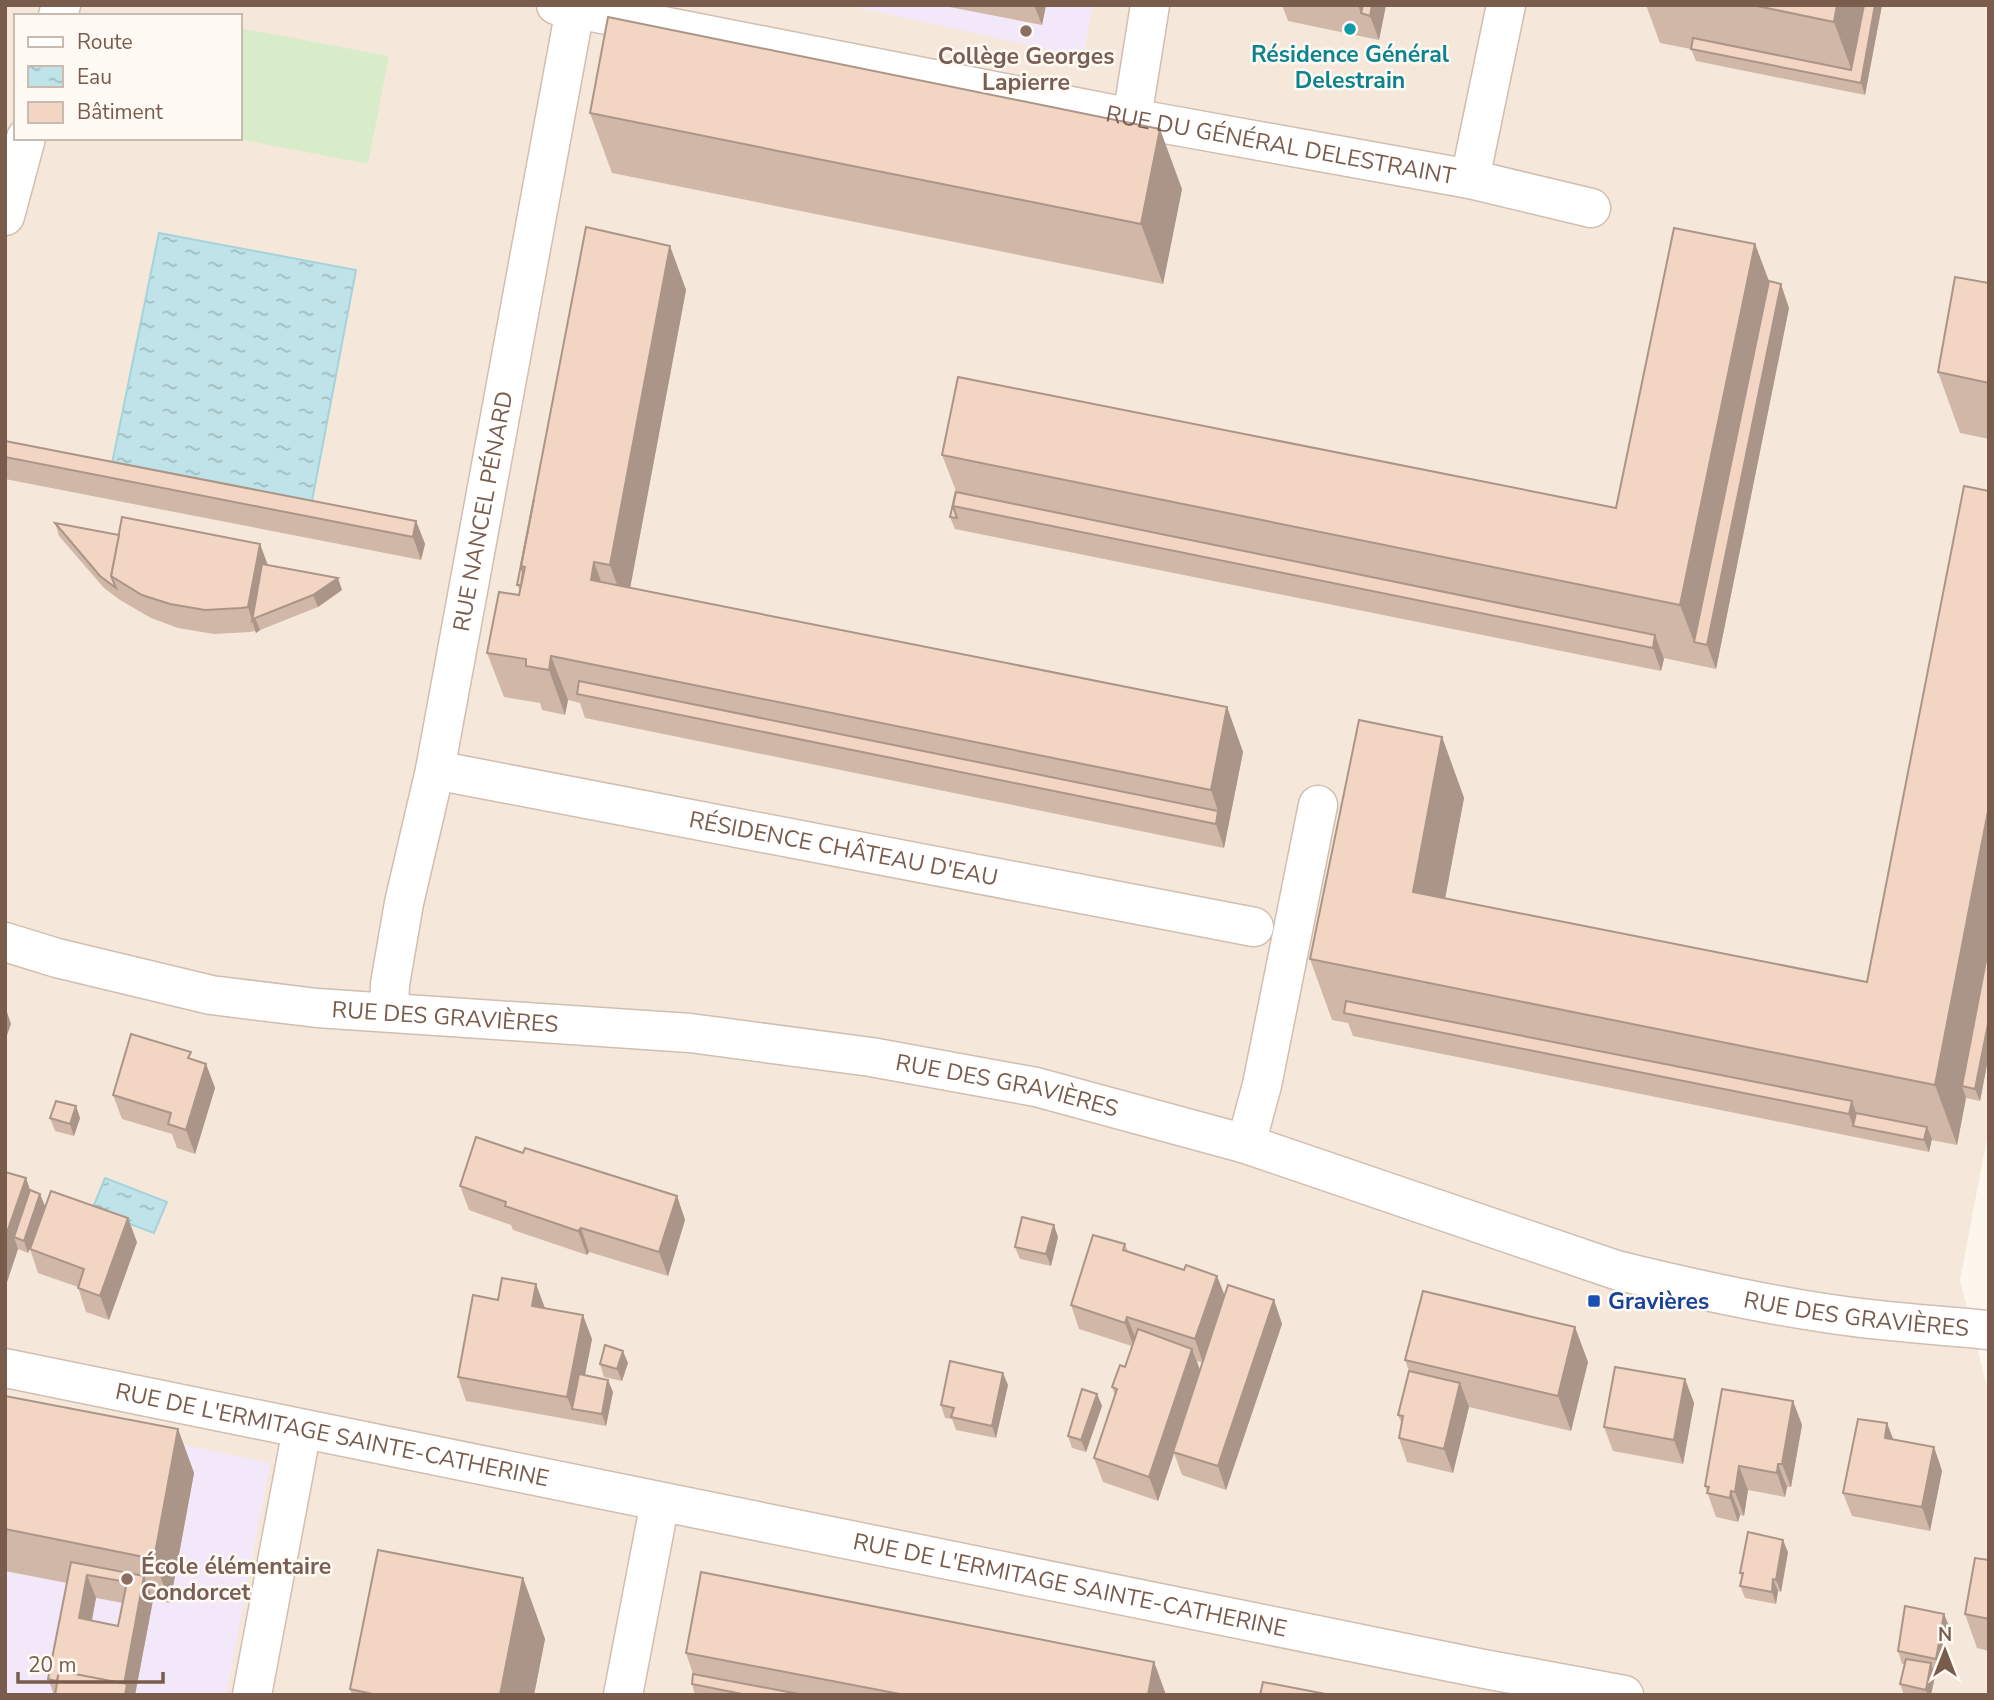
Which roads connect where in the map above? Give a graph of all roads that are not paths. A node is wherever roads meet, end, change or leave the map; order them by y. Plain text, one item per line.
1 (1150, 5) edge
2 (1506, 5) edge
3 (565, 7) edge
4 (1132, 118) junction
5 (25, 140) edge
6 (1470, 179) junction
7 (1591, 208) dead end
8 (5, 216) edge
9 (435, 769) junction
10 (1318, 805) dead end
11 (1254, 927) dead end
12 (5, 942) edge
13 (389, 1011) junction
14 (1246, 1144) junction
15 (1989, 1330) edge
16 (5, 1368) edge
17 (302, 1429) junction
18 (660, 1502) junction
19 (1477, 1682) edge
20 (251, 1695) edge
21 (623, 1695) edge
22 (1624, 1695) edge

1 - 4 street
2 - 6 street, RUE DU GÉNÉRAL DELESTRAINT
3 - 4 street, RUE DU GÉNÉRAL DELESTRAINT
3 - 9 street, RUE NANCEL PÉNARD
4 - 6 street, RUE DU GÉNÉRAL DELESTRAINT
5 - 8 street
6 - 7 street, RUE DU GÉNÉRAL DELESTRAINT
9 - 11 street, RÉSIDENCE CHÂTEAU D'EAU
9 - 13 street, RUE NANCEL PÉNARD
10 - 14 street
12 - 13 street, RUE DES GRAVIÈRES
13 - 14 street, RUE DES GRAVIÈRES
14 - 15 street, RUE DES GRAVIÈRES
16 - 17 street, RUE DE L'ERMITAGE SAINTE-CATHERINE
17 - 18 street, RUE DE L'ERMITAGE SAINTE-CATHERINE
17 - 20 street
18 - 19 street, RUE DE L'ERMITAGE SAINTE-CATHERINE
18 - 21 street
19 - 22 street

